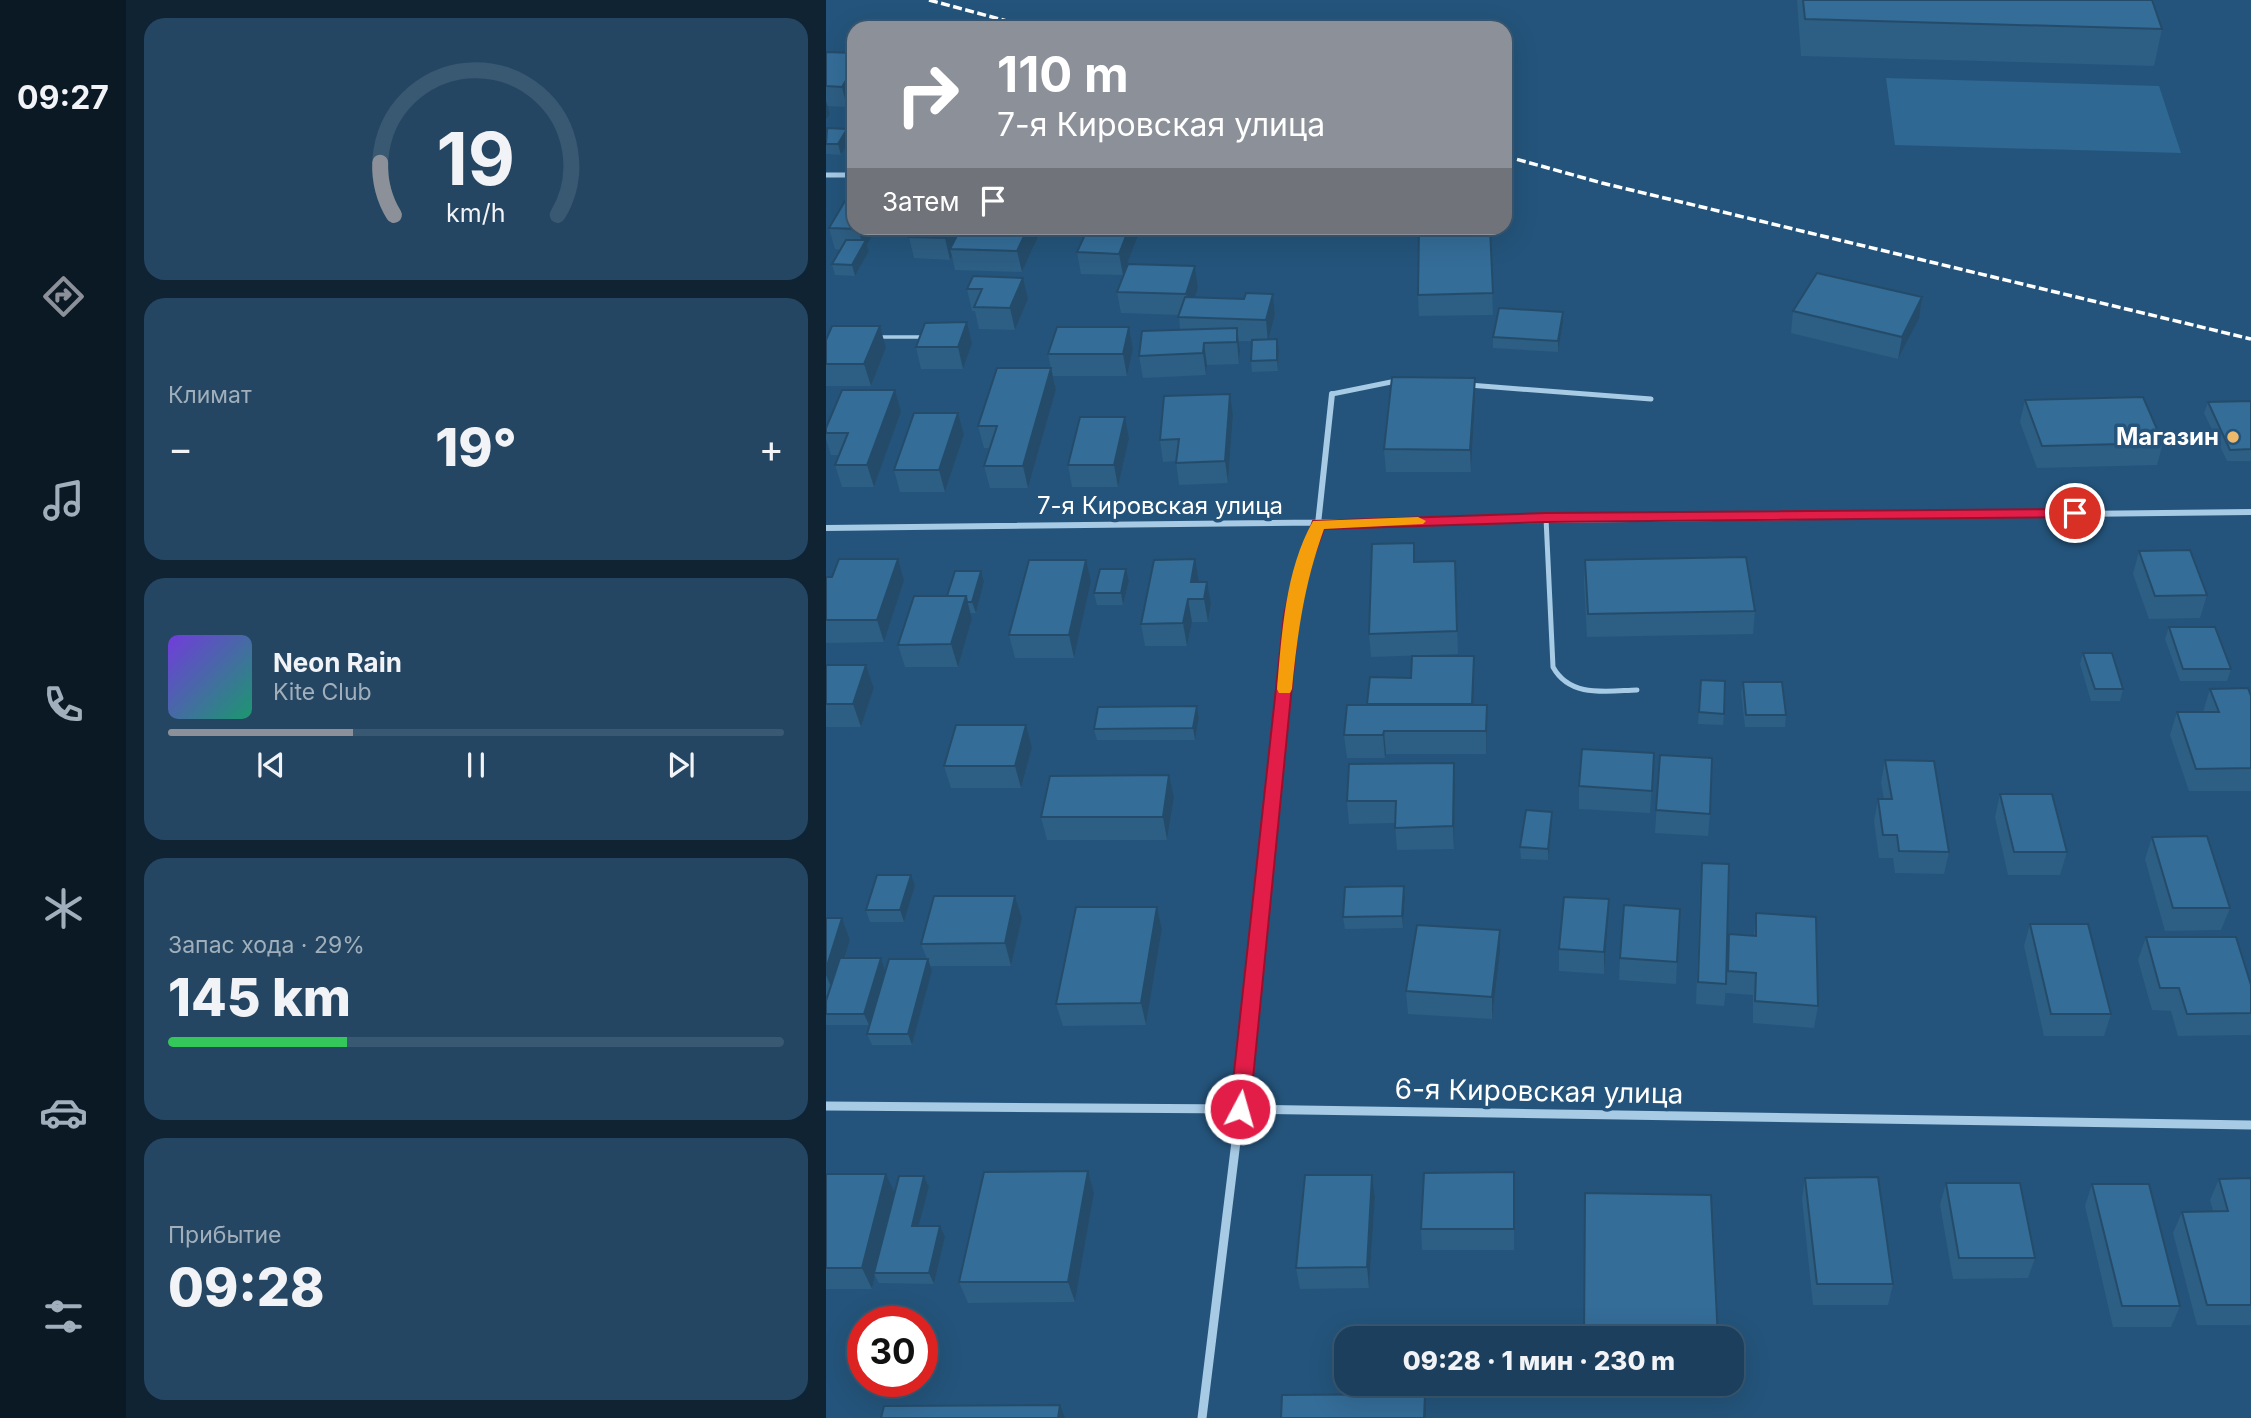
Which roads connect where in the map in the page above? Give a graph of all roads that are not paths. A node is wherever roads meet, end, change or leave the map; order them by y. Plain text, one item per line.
1 (826, 175) edge
2 (847, 175) edge
3 (864, 337) edge
4 (928, 337) edge
5 (1409, 381) edge
6 (1462, 384) edge
7 (1332, 394) joint
8 (1651, 399) dead end
9 (2251, 512) edge
10 (1546, 518) junction
11 (1318, 524) junction
12 (826, 528) edge
13 (1637, 690) dead end
14 (826, 1106) edge
15 (1240, 1109) junction
16 (2251, 1125) edge
17 (1202, 1418) edge

1 - 2 street
3 - 4 lane
5 - 7 lane
6 - 8 lane
7 - 11 street
9 - 10 street, 7-я Кировская улица
10 - 11 street, 7-я Кировская улица
10 - 13 lane
11 - 12 street, 7-я Кировская улица
11 - 15 street
14 - 15 street, 6-я Кировская улица
15 - 16 street, 6-я Кировская улица
15 - 17 street

